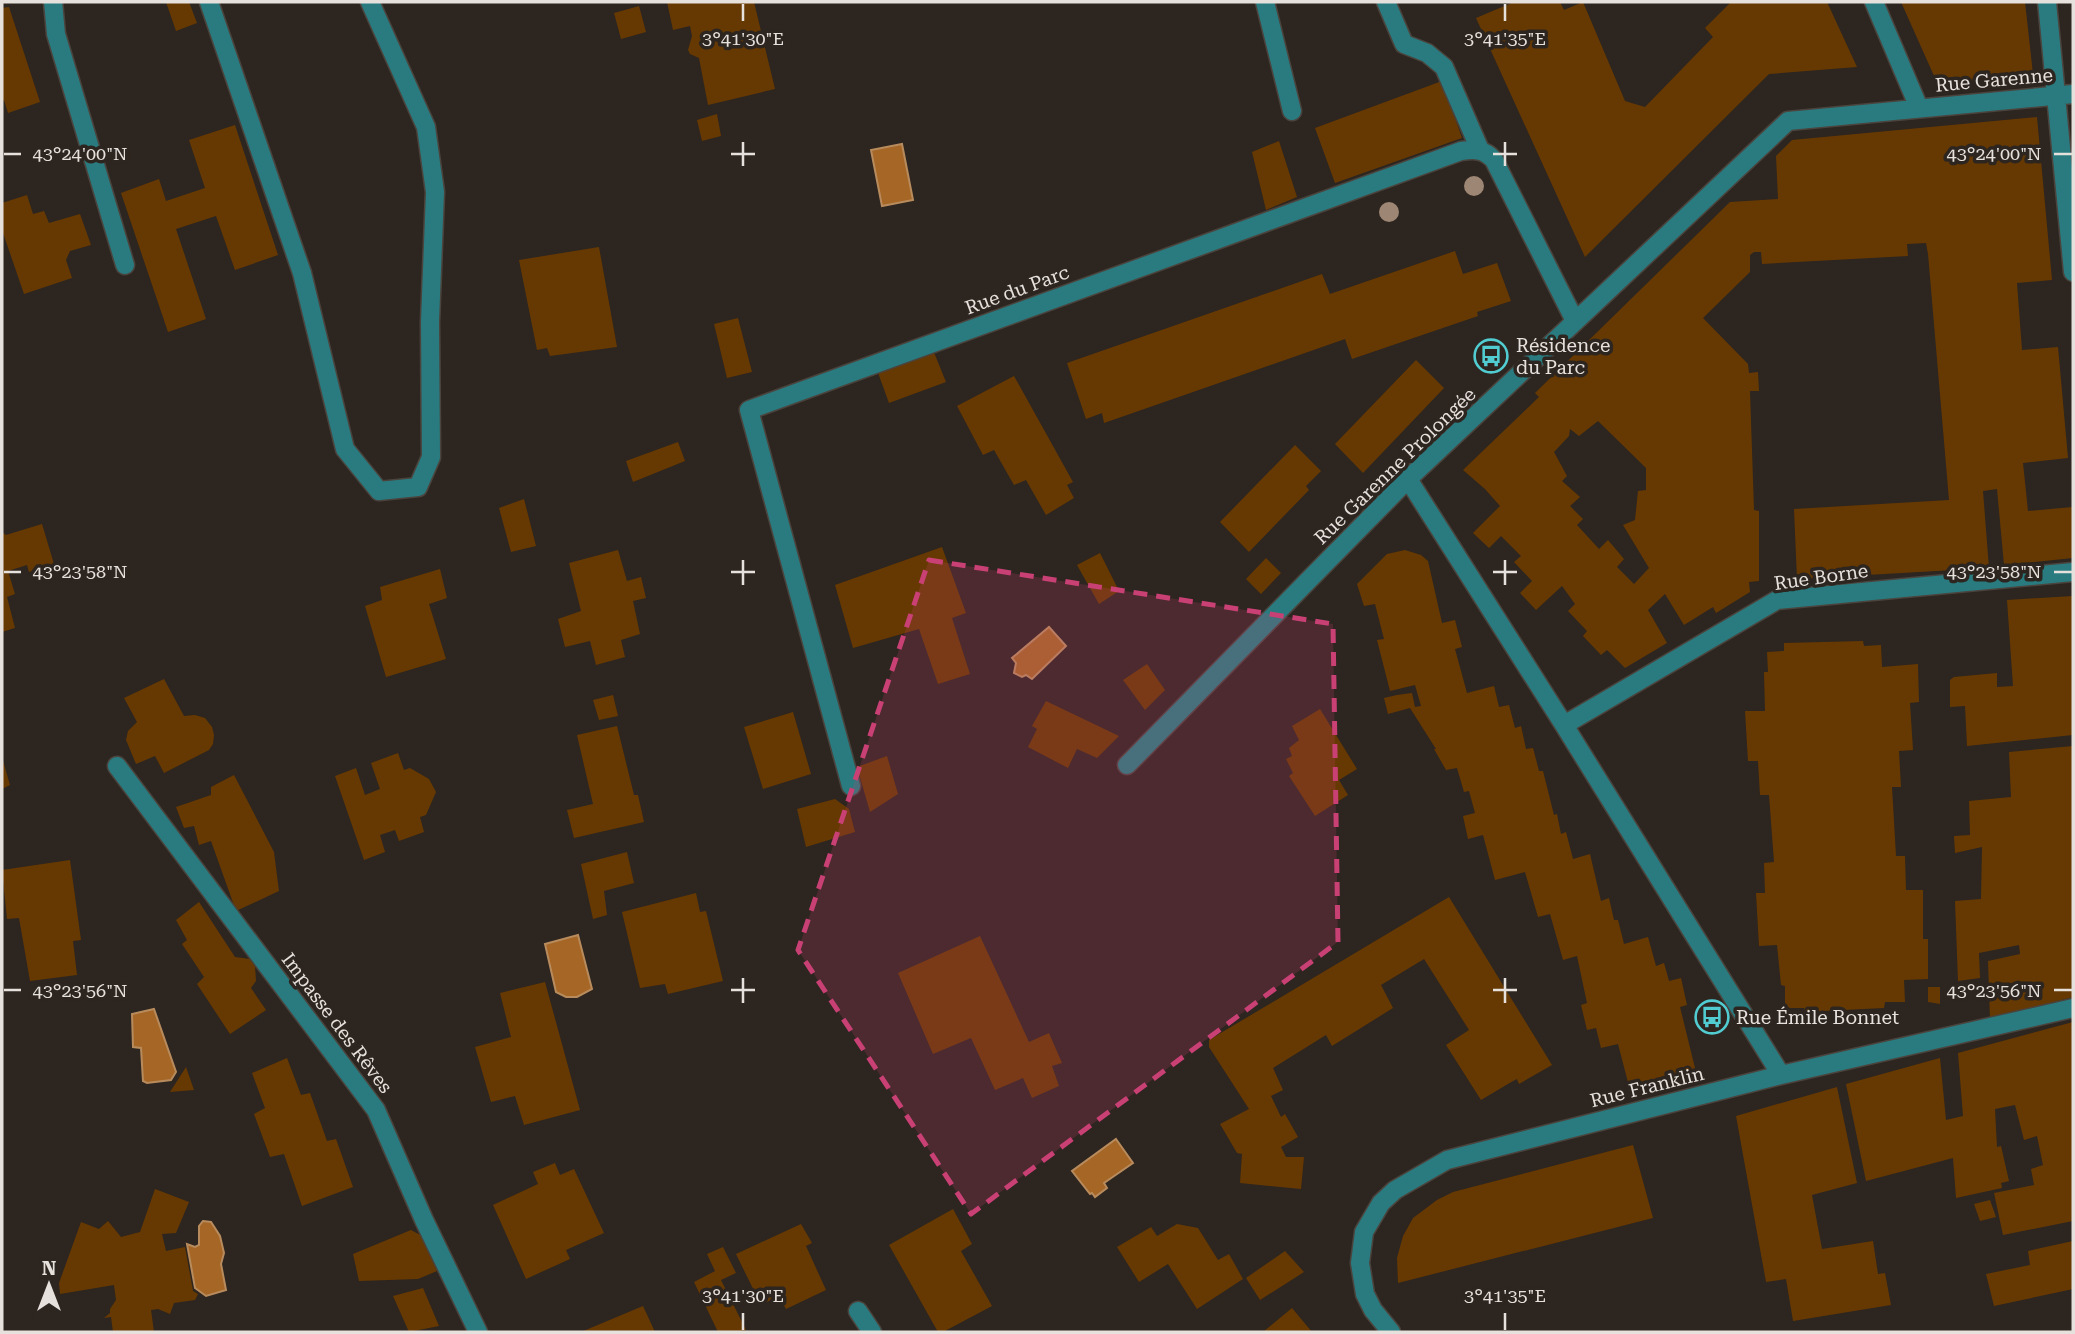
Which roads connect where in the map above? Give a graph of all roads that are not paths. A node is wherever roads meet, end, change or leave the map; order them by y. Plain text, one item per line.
1 (53, 2) edge
2 (209, 2) edge
3 (369, 2) edge
4 (1265, 2) edge
5 (1386, 2) edge
6 (1874, 2) edge
7 (2047, 2) edge
8 (2065, 95) edge
9 (1919, 108) junction
10 (1292, 111) dead end
11 (1480, 150) junction
12 (125, 265) dead end
13 (2073, 272) edge
14 (1575, 321) junction
15 (1408, 479) junction
16 (2073, 572) edge
17 (1564, 725) junction
18 (1126, 765) dead end
19 (117, 766) dead end
20 (851, 786) dead end
21 (2073, 1008) edge
22 (1781, 1075) junction
23 (858, 1311) dead end
24 (478, 1332) edge
25 (872, 1332) edge
26 (1391, 1332) edge

1 - 12 street
2 - 3 street
4 - 10 street
5 - 11 street
6 - 9 street
7 - 8 street
8 - 9 street, Rue Garenne
8 - 13 street
9 - 14 street, Rue Garenne Prolongée
11 - 14 street
11 - 20 street, Rue du Parc
14 - 15 street, Rue Garenne Prolongée
15 - 17 street
15 - 18 street, Rue Garenne Prolongée
16 - 17 street, Rue Borne
17 - 22 street
19 - 24 street, Impasse des Rêves
21 - 22 street, Rue Franklin
22 - 26 street, Rue Franklin
23 - 25 street

